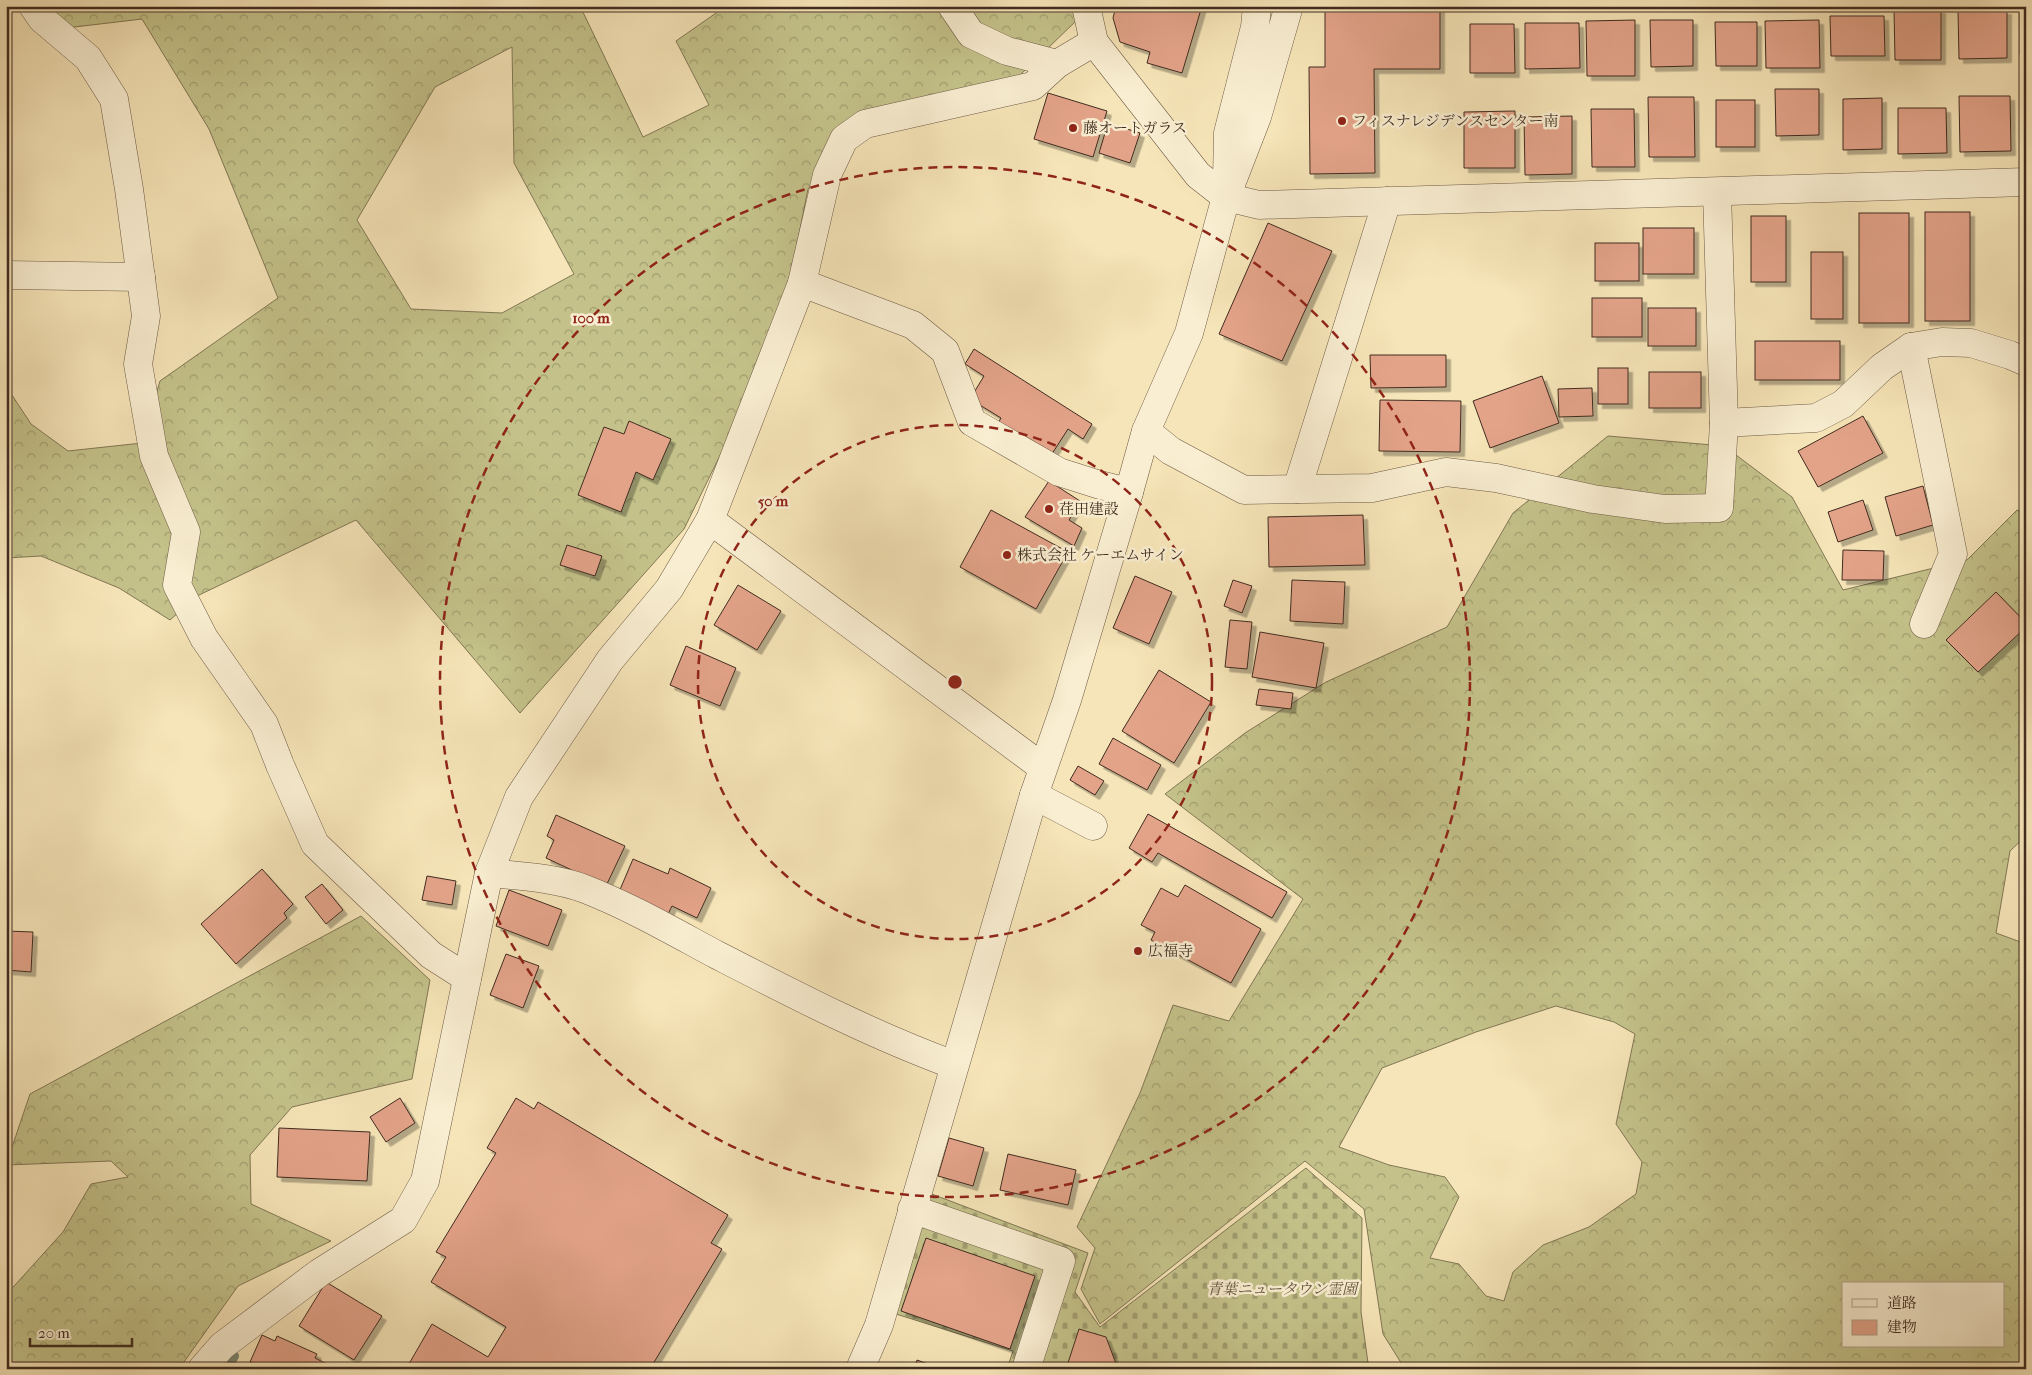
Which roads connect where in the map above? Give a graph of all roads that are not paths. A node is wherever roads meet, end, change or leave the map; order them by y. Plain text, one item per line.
1 (34, 6) edge
2 (952, 6) edge
3 (1086, 6) edge
4 (1257, 6) edge
5 (1289, 6) edge
6 (1094, 42) junction
7 (1057, 64) junction
8 (2026, 182) edge
9 (1717, 192) junction
10 (1226, 197) junction
11 (1387, 201) junction
12 (6, 275) edge
13 (141, 277) junction
14 (802, 283) junction
15 (1912, 346) junction
16 (2026, 362) edge
17 (1724, 422) junction
18 (1146, 431) junction
19 (1297, 489) junction
20 (1129, 492) junction
21 (710, 520) junction
22 (1924, 624) dead end
23 (1042, 767) junction
24 (1034, 795) junction
25 (1093, 826) dead end
26 (489, 873) junction
27 (467, 978) junction
28 (954, 1065) junction
29 (912, 1209) junction
30 (202, 1369) edge
31 (860, 1369) edge
32 (1026, 1369) edge

1 - 13 street
2 - 7 street
3 - 6 street
4 - 10 street
5 - 10 street
6 - 7 street
6 - 10 street
7 - 14 street
8 - 9 street
9 - 11 street
9 - 17 street
10 - 11 street
10 - 18 street
11 - 19 street
12 - 13 street
13 - 27 street
14 - 20 street
14 - 21 street
15 - 16 street
15 - 17 street
15 - 22 street
17 - 19 street
18 - 19 street
18 - 20 street
20 - 23 street
21 - 23 street
21 - 26 street
23 - 24 street
24 - 25 street
24 - 28 street
26 - 27 street
26 - 28 street
27 - 30 street
28 - 29 street
29 - 31 street
29 - 32 street

